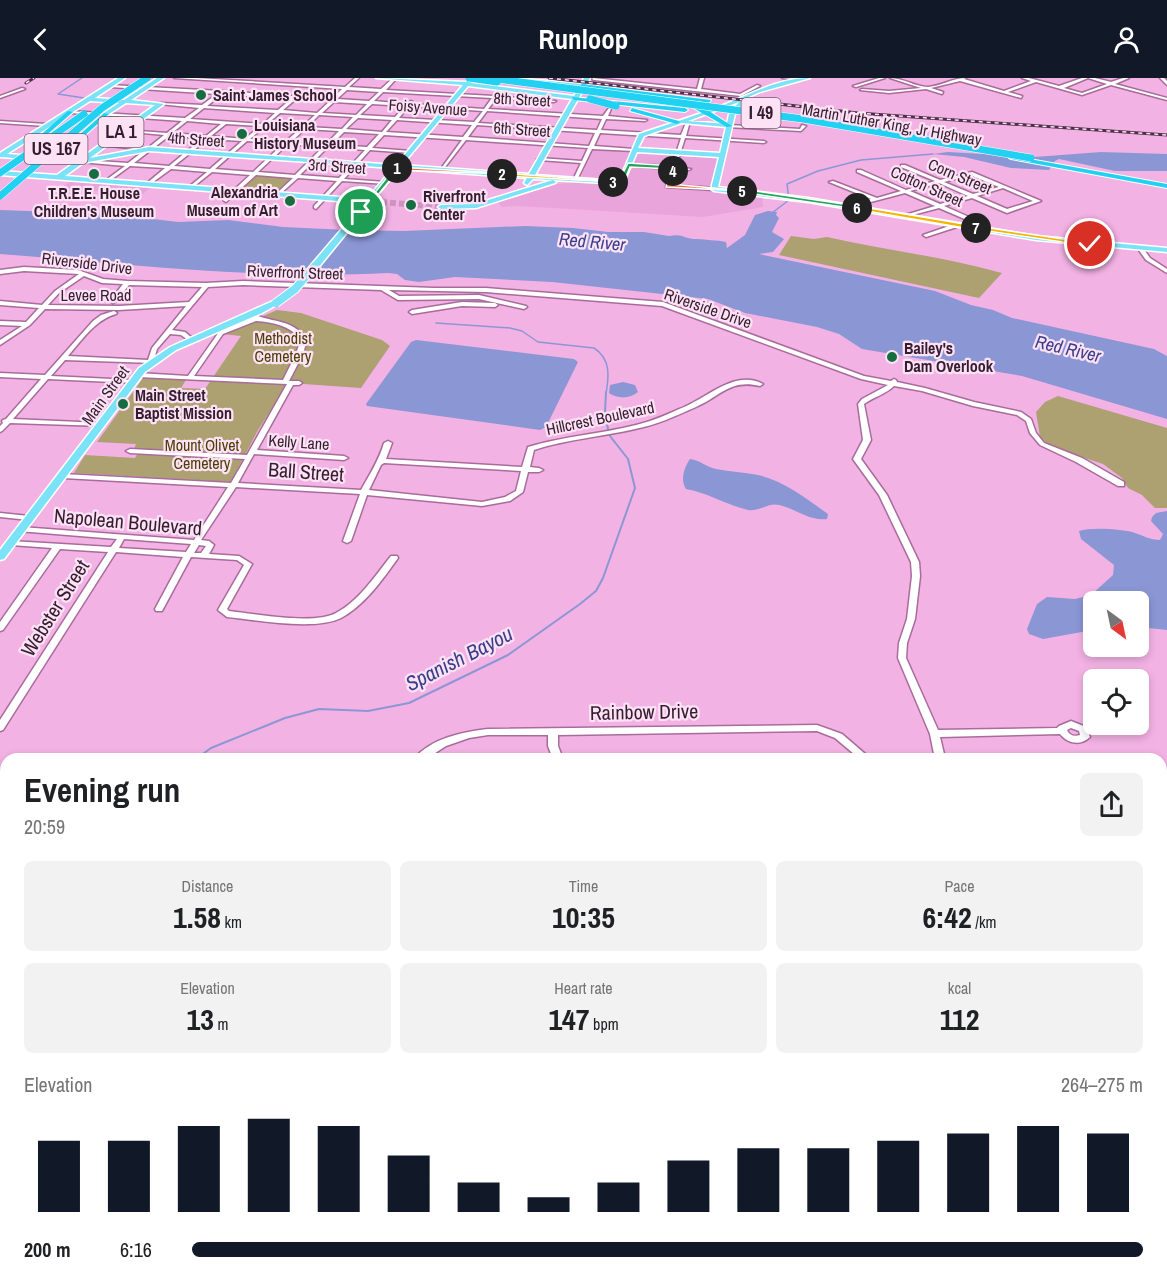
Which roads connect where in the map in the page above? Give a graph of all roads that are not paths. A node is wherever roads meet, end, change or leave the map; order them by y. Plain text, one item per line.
1 (122, 78) edge
2 (132, 78) edge
3 (139, 78) edge
4 (147, 78) edge
5 (152, 78) edge
6 (161, 78) edge
7 (176, 78) edge
8 (279, 78) edge
9 (318, 78) edge
10 (357, 78) edge
11 (379, 78) edge
12 (490, 78) edge
13 (517, 78) edge
14 (646, 78) edge
15 (702, 78) edge
16 (759, 78) edge
17 (784, 78) edge
18 (883, 78) edge
19 (892, 78) edge
20 (960, 78) edge
21 (1024, 78) edge
22 (1046, 78) edge
23 (1088, 78) edge
24 (1127, 78) edge
25 (1162, 78) edge
26 (196, 79) edge
27 (395, 79) edge
28 (590, 79) edge
29 (805, 79) edge
30 (238, 80) edge
31 (447, 80) edge
32 (471, 80) edge
33 (1036, 81) junction
34 (528, 83) junction
35 (272, 84) junction
36 (1111, 84) junction
37 (1167, 84) edge
38 (643, 85) junction
39 (110, 86) junction
40 (309, 86) junction
41 (582, 86) junction
42 (758, 86) junction
43 (781, 86) junction
44 (855, 86) dead end
45 (144, 88) junction
46 (346, 88) junction
47 (501, 88) junction
48 (1059, 88) junction
49 (23, 89) dead end
50 (929, 89) junction
51 (180, 90) junction
52 (862, 90) dead end
53 (382, 91) junction
54 (699, 91) junction
55 (1004, 92) junction
56 (221, 93) junction
57 (420, 93) junction
58 (537, 93) junction
59 (942, 93) dead end
60 (458, 95) junction
61 (749, 95) junction
62 (258, 96) junction
63 (0, 97) edge
64 (1021, 97) dead end
65 (295, 98) junction
66 (495, 98) junction
67 (574, 98) junction
68 (663, 98) junction
69 (1166, 98) edge
70 (90, 99) junction
71 (533, 100) junction
72 (112, 101) junction
73 (125, 101) junction
74 (333, 101) junction
75 (554, 101) dead end
76 (99, 103) junction
77 (370, 103) junction
78 (161, 104) junction
79 (728, 105) junction
80 (204, 106) junction
81 (408, 106) junction
82 (612, 107) junction
83 (447, 108) junction
84 (242, 109) junction
85 (280, 111) junction
86 (484, 111) junction
87 (70, 112) junction
88 (707, 112) junction
89 (525, 113) junction
90 (106, 114) junction
91 (319, 114) junction
92 (564, 115) junction
93 (357, 116) junction
94 (143, 117) junction
95 (605, 118) junction
96 (396, 119) junction
97 (187, 120) junction
98 (645, 120) dead end
99 (0, 122) edge
100 (226, 122) junction
101 (436, 122) junction
102 (677, 122) junction
103 (814, 123) junction
104 (475, 124) junction
105 (46, 125) junction
106 (264, 125) junction
107 (687, 125) dead end
108 (729, 126) junction
109 (516, 127) junction
110 (304, 128) junction
111 (802, 128) dead end
112 (556, 129) junction
113 (343, 130) junction
114 (124, 131) junction
115 (599, 132) junction
116 (383, 133) junction
117 (168, 134) junction
118 (641, 135) junction
119 (424, 136) junction
120 (208, 137) junction
121 (683, 137) junction
122 (465, 138) junction
123 (247, 140) junction
124 (724, 140) junction
125 (506, 141) junction
126 (764, 142) dead end
127 (288, 143) junction
128 (548, 144) junction
129 (103, 146) junction
130 (328, 146) junction
131 (591, 147) junction
132 (149, 149) junction
133 (369, 149) junction
134 (634, 150) junction
135 (188, 152) junction
136 (411, 152) junction
137 (679, 152) junction
138 (0, 155) edge
139 (230, 155) junction
140 (721, 155) junction
141 (271, 158) junction
142 (1031, 158) junction
143 (539, 159) junction
144 (82, 161) junction
145 (312, 161) junction
146 (583, 162) junction
147 (355, 164) junction
148 (129, 165) junction
149 (628, 165) junction
150 (903, 166) dead end
151 (170, 167) junction
152 (398, 167) junction
153 (674, 168) junction
154 (689, 169) dead end
155 (442, 170) junction
156 (211, 171) junction
157 (859, 171) dead end
158 (0, 173) edge
159 (254, 174) junction
160 (530, 176) junction
161 (59, 177) junction
162 (296, 177) junction
163 (340, 180) junction
164 (575, 180) junction
165 (108, 181) junction
166 (939, 181) junction
167 (831, 182) dead end
168 (385, 183) junction
169 (149, 184) junction
170 (1167, 185) edge
171 (1003, 186) junction
172 (192, 187) junction
173 (525, 189) junction
174 (714, 189) junction
175 (236, 191) junction
176 (905, 191) junction
177 (279, 194) junction
178 (2, 195) edge
179 (973, 196) junction
180 (324, 198) junction
181 (875, 199) junction
182 (226, 200) dead end
183 (370, 201) junction
184 (381, 202) tunnel mouth
185 (940, 206) junction
186 (316, 207) dead end
187 (441, 207) tunnel mouth
188 (850, 207) junction
189 (908, 216) junction
190 (958, 225) junction
191 (981, 229) junction
192 (926, 236) dead end
193 (1141, 249) junction
194 (1167, 250) edge
195 (1167, 271) edge
196 (0, 272) edge
197 (84, 274) junction
198 (127, 283) junction
199 (206, 285) junction
200 (382, 289) junction
201 (113, 301) dead end
202 (0, 303) edge
203 (191, 304) junction
204 (44, 308) junction
205 (137, 309) junction
206 (412, 312) dead end
207 (0, 323) edge
208 (28, 324) junction
209 (169, 332) junction
210 (190, 339) junction
211 (0, 343) edge
212 (63, 358) junction
213 (151, 362) junction
214 (0, 375) edge
215 (190, 377) junction
216 (46, 378) junction
217 (135, 378) junction
218 (291, 383) junction
219 (760, 384) dead end
220 (893, 384) junction
221 (4, 421) edge
222 (102, 425) junction
223 (0, 430) edge
224 (388, 442) dead end
225 (130, 451) dead end
226 (250, 454) junction
227 (344, 458) dead end
228 (382, 461) junction
229 (526, 470) junction
230 (539, 470) dead end
231 (63, 476) junction
232 (234, 484) junction
233 (1124, 487) dead end
234 (364, 492) junction
235 (0, 515) edge
236 (30, 518) junction
237 (21, 529) junction
238 (121, 538) junction
239 (347, 541) dead end
240 (196, 542) junction
241 (11, 543) junction
242 (58, 546) junction
243 (113, 550) junction
244 (188, 555) junction
245 (202, 556) junction
246 (0, 557) edge
247 (394, 558) dead end
248 (159, 609) dead end
249 (0, 628) edge
250 (0, 729) edge
251 (1062, 731) dead end
252 (553, 732) junction
253 (935, 734) junction
254 (426, 753) edge
255 (556, 753) edge
256 (860, 753) edge
257 (939, 753) edge

1 - 39 main road
2 - 76 highway, US 167
3 - 76 highway
4 - 72 highway, US 167, bridge
5 - 72 highway, bridge
6 - 45 main road
7 - 26 street
8 - 35 street
9 - 40 street
10 - 46 street
11 - 27 main road
12 - 34 highway, Martin Luther King, Jr Highway / I 49, bridge
13 - 41 main road
14 - 38 street
15 - 54 street
16 - 42 main road
17 - 29 street
18 - 44 street
19 - 50 street
20 - 50 street
20 - 55 street
21 - 33 street
22 - 33 street
23 - 36 street
23 - 48 street
24 - 36 street
25 - 37 street
26 - 30 street
26 - 51 street
27 - 31 main road
27 - 53 street
28 - 38 street
28 - 41 main road
29 - 43 main road
30 - 35 street
30 - 56 street
31 - 32 main road
32 - 47 main road
32 - 60 main road, Main Street
32 - 82 highway, bridge
32 - 103 highway, Martin Luther King, Jr Highway / I 49, bridge
33 - 48 street
33 - 55 street
34 - 68 highway, bridge
34 - 142 highway, Martin Luther King, Jr Highway / I 49, bridge
35 - 40 street
35 - 62 street
36 - 48 street
36 - 69 street
38 - 54 street
39 - 45 street, 8th Street
39 - 70 main road
40 - 46 street
40 - 65 street
41 - 67 main road
41 - 142 highway, bridge
42 - 54 street
42 - 61 main road
43 - 61 main road
43 - 108 main road
45 - 51 street, 8th Street
45 - 73 main road
46 - 53 street
46 - 74 street
47 - 58 main road
47 - 66 street
49 - 63 street
50 - 52 street
50 - 59 street
51 - 56 street, 8th Street
51 - 78 street
53 - 57 street
53 - 77 street
55 - 64 street
56 - 62 street, 8th Street
56 - 80 street
57 - 60 street
57 - 81 street
58 - 67 main road
58 - 71 street
60 - 66 street
60 - 83 main road, Main Street
61 - 79 main road
62 - 65 street, 8th Street
62 - 84 street
65 - 74 street, 8th Street
65 - 85 street
66 - 71 street
66 - 86 street
67 - 92 main road
67 - 103 highway, bridge
68 - 79 highway
68 - 88 highway
70 - 73 main road, Foisy Avenue
70 - 87 main road
71 - 75 street
71 - 89 street
72 - 178 highway, US 167, bridge
73 - 78 main road, Foisy Avenue / LA 1
73 - 90 main road
74 - 77 street, 8th Street
74 - 91 street
76 - 158 highway, US 167, bridge
77 - 81 street, 8th Street
77 - 93 street
78 - 80 street, Foisy Avenue
78 - 94 main road, LA 1
79 - 88 main road
80 - 84 street, Foisy Avenue
80 - 97 street
81 - 83 street, 8th Street
81 - 96 street
82 - 95 street
82 - 102 highway
83 - 86 street, 8th Street
83 - 101 main road, Main Street
84 - 85 street, Foisy Avenue
84 - 100 street
85 - 91 street, Foisy Avenue
85 - 106 street
86 - 89 street, 8th Street
86 - 104 street
87 - 90 street, 6th Street
87 - 105 main road
87 - 158 highway, bridge
88 - 102 main road
88 - 108 highway
89 - 92 street, 8th Street
89 - 109 street
90 - 94 street, 6th Street
90 - 178 highway, bridge
91 - 93 street, Foisy Avenue
91 - 110 street
92 - 95 street, 8th Street
92 - 112 main road
93 - 96 street, Foisy Avenue
93 - 113 street
94 - 97 street, 6th Street
94 - 114 main road, LA 1
95 - 98 street, 8th Street
95 - 115 street
96 - 101 street, Foisy Avenue
96 - 116 street
97 - 100 street, 6th Street
97 - 117 street
99 - 105 street
100 - 106 street, 6th Street
100 - 120 street
101 - 104 street, Foisy Avenue
101 - 119 main road, Main Street
102 - 108 main road
102 - 118 main road
103 - 170 highway, Martin Luther King, Jr Highway / I 49, bridge
104 - 109 street, Foisy Avenue
104 - 122 street
105 - 138 main road
106 - 110 street, 6th Street
106 - 123 street
107 - 121 street
108 - 111 street
108 - 124 main road
109 - 112 street, Foisy Avenue
109 - 125 street
110 - 113 street, 6th Street
110 - 127 street
112 - 115 street, Foisy Avenue
112 - 128 main road
113 - 116 street, 6th Street
113 - 130 street
114 - 117 street
114 - 129 main road, LA 1
115 - 118 street, Foisy Avenue
115 - 131 street
116 - 119 street, 6th Street
116 - 133 street
117 - 120 street
117 - 132 street
118 - 121 street, Foisy Avenue
118 - 134 main road
119 - 122 street, 6th Street
119 - 136 main road, Main Street
120 - 123 street
120 - 135 street
121 - 124 street, Foisy Avenue
121 - 137 street
122 - 125 street, 6th Street
122 - 155 street
123 - 127 street
123 - 139 street
124 - 126 street, Foisy Avenue
124 - 140 main road
125 - 128 street, 6th Street
127 - 130 street
127 - 141 street
128 - 131 street, 6th Street
128 - 143 main road
129 - 132 street, 4th Street
129 - 144 main road, LA 1
130 - 133 street
130 - 145 street
131 - 134 street, 6th Street
131 - 146 street
132 - 135 main road, 4th Street
132 - 144 main road
132 - 148 street
133 - 136 street
133 - 147 street
134 - 137 main road, 6th Street
134 - 149 main road
135 - 139 main road, 4th Street
135 - 151 street
136 - 152 main road, Main Street
137 - 140 main road, 6th Street
137 - 153 street
138 - 144 main road, 3rd Street
139 - 141 main road, 4th Street
139 - 156 street
140 - 174 main road
141 - 145 main road, 4th Street
141 - 159 street
142 - 170 highway, Martin Luther King, Jr Highway / I 49
143 - 146 street
143 - 160 main road
144 - 148 street, 3rd Street
144 - 161 main road, LA 1
145 - 147 main road, 4th Street
145 - 162 street
146 - 164 street
147 - 152 main road, 4th Street
147 - 163 street
148 - 151 street, 3rd Street
148 - 165 street
149 - 153 street
149 - 164 main road
150 - 166 street, Corn Street
151 - 156 street, 3rd Street
151 - 169 street
152 - 155 main road, 4th Street
152 - 168 main road, Main Street
153 - 154 street
153 - 174 street
155 - 160 main road, 4th Street
156 - 159 street, 3rd Street
156 - 172 street
157 - 176 street, Cotton Street
158 - 161 main road
159 - 162 street, 3rd Street
159 - 175 street
160 - 164 main road, 4th Street
160 - 173 main road
161 - 165 main road
162 - 163 street, 3rd Street
162 - 177 street
163 - 168 street, 3rd Street
163 - 180 street
164 - 173 main road
165 - 169 main road
166 - 171 street, Corn Street
166 - 176 street
166 - 179 street, Corn Street
167 - 181 street
168 - 183 main road, Main Street
169 - 172 main road
171 - 179 street
171 - 179 street, Corn Street
172 - 175 main road
173 - 187 main road
174 - 188 main road
175 - 177 main road
175 - 182 street
176 - 181 street
176 - 185 street, Cotton Street
177 - 180 main road
179 - 185 street
180 - 183 main road
180 - 186 street
181 - 188 street
183 - 184 main road
183 - 210 main road, Main Street, bridge
185 - 189 street
185 - 191 street, Cotton Street
188 - 189 main road
189 - 190 main road
190 - 191 main road
190 - 192 street
191 - 193 main road
193 - 194 main road
193 - 195 street
196 - 197 street, Riverside Drive
197 - 198 street, Riverside Drive
197 - 204 street
198 - 199 street, Riverside Drive
198 - 201 street
199 - 200 street, Riverfront Street
199 - 203 street
200 - 206 street
200 - 220 street, Riverside Drive
202 - 204 street, Levee Road
203 - 205 street, Levee Road
203 - 209 street
204 - 205 street, Levee Road
204 - 208 street
205 - 212 street
207 - 208 street
208 - 211 street
209 - 210 street
209 - 213 street
210 - 213 main road, Main Street
212 - 213 street
212 - 216 street
213 - 217 main road, Main Street
214 - 216 street
215 - 217 street
215 - 218 street
215 - 218 street
216 - 217 street
216 - 221 street
217 - 222 main road, Main Street
218 - 226 street
219 - 229 street, Hillcrest Boulevard
220 - 233 street, Riverside Drive
220 - 253 street
221 - 222 street
221 - 223 street
222 - 231 main road, Main Street
224 - 228 street
225 - 226 street, Kelly Lane
226 - 227 street, Kelly Lane
226 - 232 street
228 - 229 street
228 - 234 street
229 - 230 street
229 - 234 street, Ball Street
231 - 232 street, Ball Street
231 - 236 main road, Main Street
232 - 234 street, Ball Street
232 - 240 street
234 - 239 street
235 - 236 street
236 - 237 main road, Main Street
237 - 238 street, Napolean Boulevard
237 - 241 main road, Main Street
238 - 240 street, Napolean Boulevard
238 - 243 street, Webster Street
240 - 244 street
240 - 245 street, Napolean Boulevard
241 - 242 street, Napolean Boulevard
241 - 246 main road, Main Street
242 - 243 street, Napolean Boulevard
242 - 249 street
243 - 244 street, Napolean Boulevard
243 - 250 street, Webster Street
244 - 245 street, Napolean Boulevard
244 - 248 street
245 - 247 street
251 - 253 street
252 - 254 street, Rainbow Drive
252 - 255 street
252 - 256 street, Rainbow Drive
253 - 257 street

